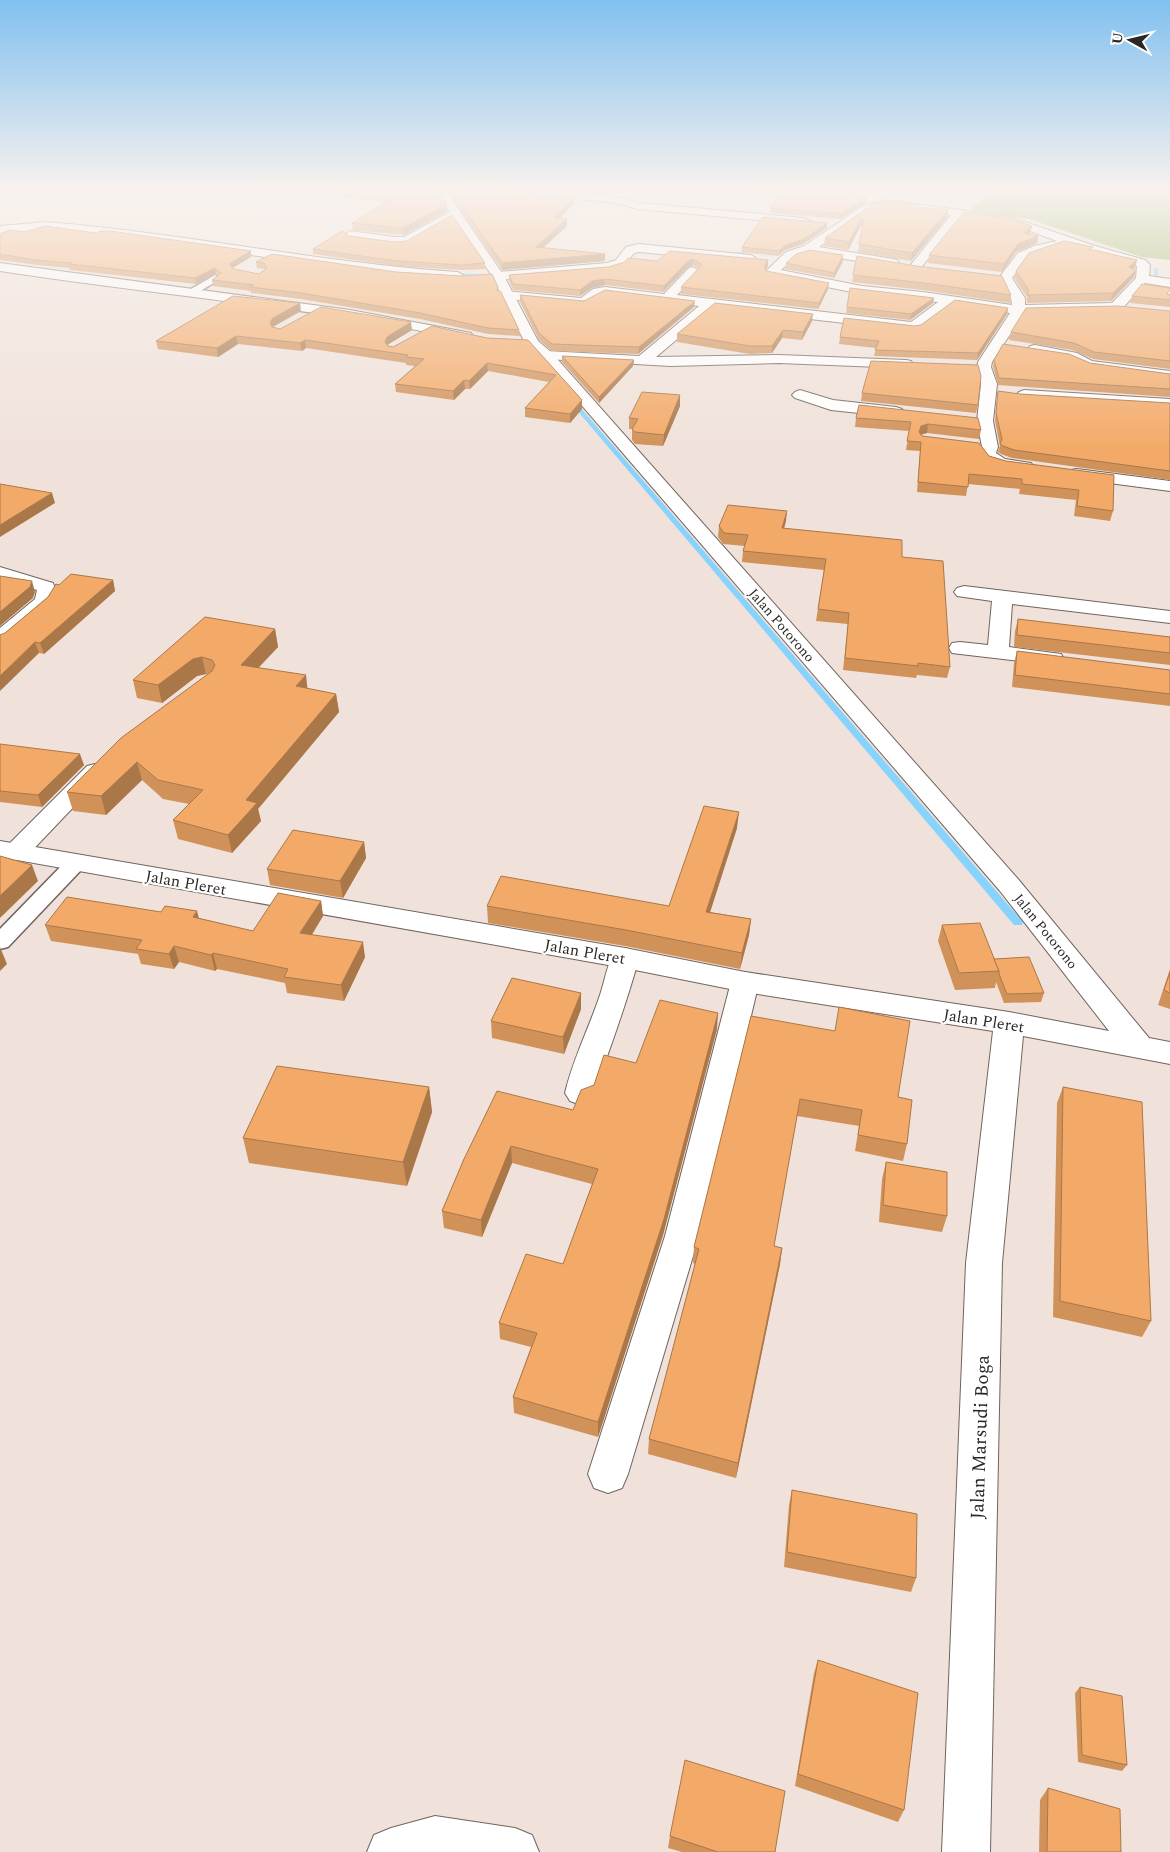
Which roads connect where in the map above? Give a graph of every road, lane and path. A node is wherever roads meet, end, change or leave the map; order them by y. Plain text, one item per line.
1 (67, 277) edge
2 (483, 277) edge
3 (498, 277) edge
4 (527, 277) edge
5 (691, 277) edge
6 (809, 277) edge
7 (1002, 277) edge
8 (215, 278) edge
9 (1142, 279) joint
10 (500, 281) junction
11 (1170, 283) edge
12 (191, 292) junction
13 (667, 298) junction
14 (949, 301) junction
15 (710, 304) junction
16 (1116, 307) junction
17 (320, 308) junction
18 (1134, 309) edge
19 (1019, 310) junction
20 (933, 314) junction
21 (951, 317) edge
22 (296, 322) edge
23 (889, 324) junction
24 (430, 327) junction
25 (413, 337) edge
26 (481, 339) edge
27 (1009, 346) junction
28 (531, 347) junction
29 (643, 360) junction
30 (869, 362) junction
31 (917, 364) edge
32 (1170, 376) edge
33 (1000, 392) junction
34 (800, 395) dead end
35 (1170, 404) edge
36 (908, 414) edge
37 (966, 419) edge
38 (985, 421) junction
39 (971, 445) edge
40 (990, 447) junction
41 (1042, 469) edge
42 (1061, 472) edge
43 (1170, 486) edge
44 (0, 573) edge
45 (964, 592) dead end
46 (1002, 596) junction
47 (1170, 617) edge
48 (0, 639) edge
49 (960, 648) dead end
50 (998, 652) junction
51 (1074, 662) edge
52 (110, 757) edge
53 (8, 851) edge
54 (76, 863) junction
55 (0, 942) edge
56 (625, 958) junction
57 (745, 982) junction
58 (1009, 1023) junction
59 (1140, 1048) junction
60 (1170, 1053) edge
61 (581, 1094) edge
62 (608, 1474) dead end
63 (508, 1851) edge
64 (391, 1852) edge
65 (966, 1852) edge

1 - 12 street
2 - 10 street
3 - 10 street, Jalan Potorono
4 - 10 street
5 - 13 street
6 - 14 street
7 - 19 street
8 - 12 lane
9 - 11 street
9 - 16 street
10 - 13 street
10 - 28 street, Jalan Potorono
12 - 17 street
13 - 15 street
14 - 19 street
14 - 20 street
15 - 23 street
15 - 29 street
16 - 18 street
16 - 19 street
17 - 22 street
17 - 24 street
19 - 27 street
20 - 21 street
20 - 23 street
23 - 30 street
24 - 25 street
24 - 26 street
27 - 32 street
27 - 33 street
28 - 29 street
28 - 59 street, Jalan Potorono
29 - 30 street
30 - 31 street
33 - 35 street
33 - 38 street
34 - 36 street
37 - 38 street
38 - 40 street
39 - 40 street
40 - 41 street
42 - 43 street
44 - 48 street
45 - 46 street
46 - 47 street
46 - 50 street
49 - 50 street
50 - 51 street
52 - 53 street
53 - 54 street, Jalan Pleret
54 - 55 lane
54 - 56 street, Jalan Pleret
56 - 57 street, Jalan Pleret
56 - 61 street
57 - 58 street, Jalan Pleret
57 - 62 street
58 - 59 street, Jalan Pleret
58 - 65 street, Jalan Marsudi Boga
59 - 60 street, Jalan Pleret
63 - 64 street

